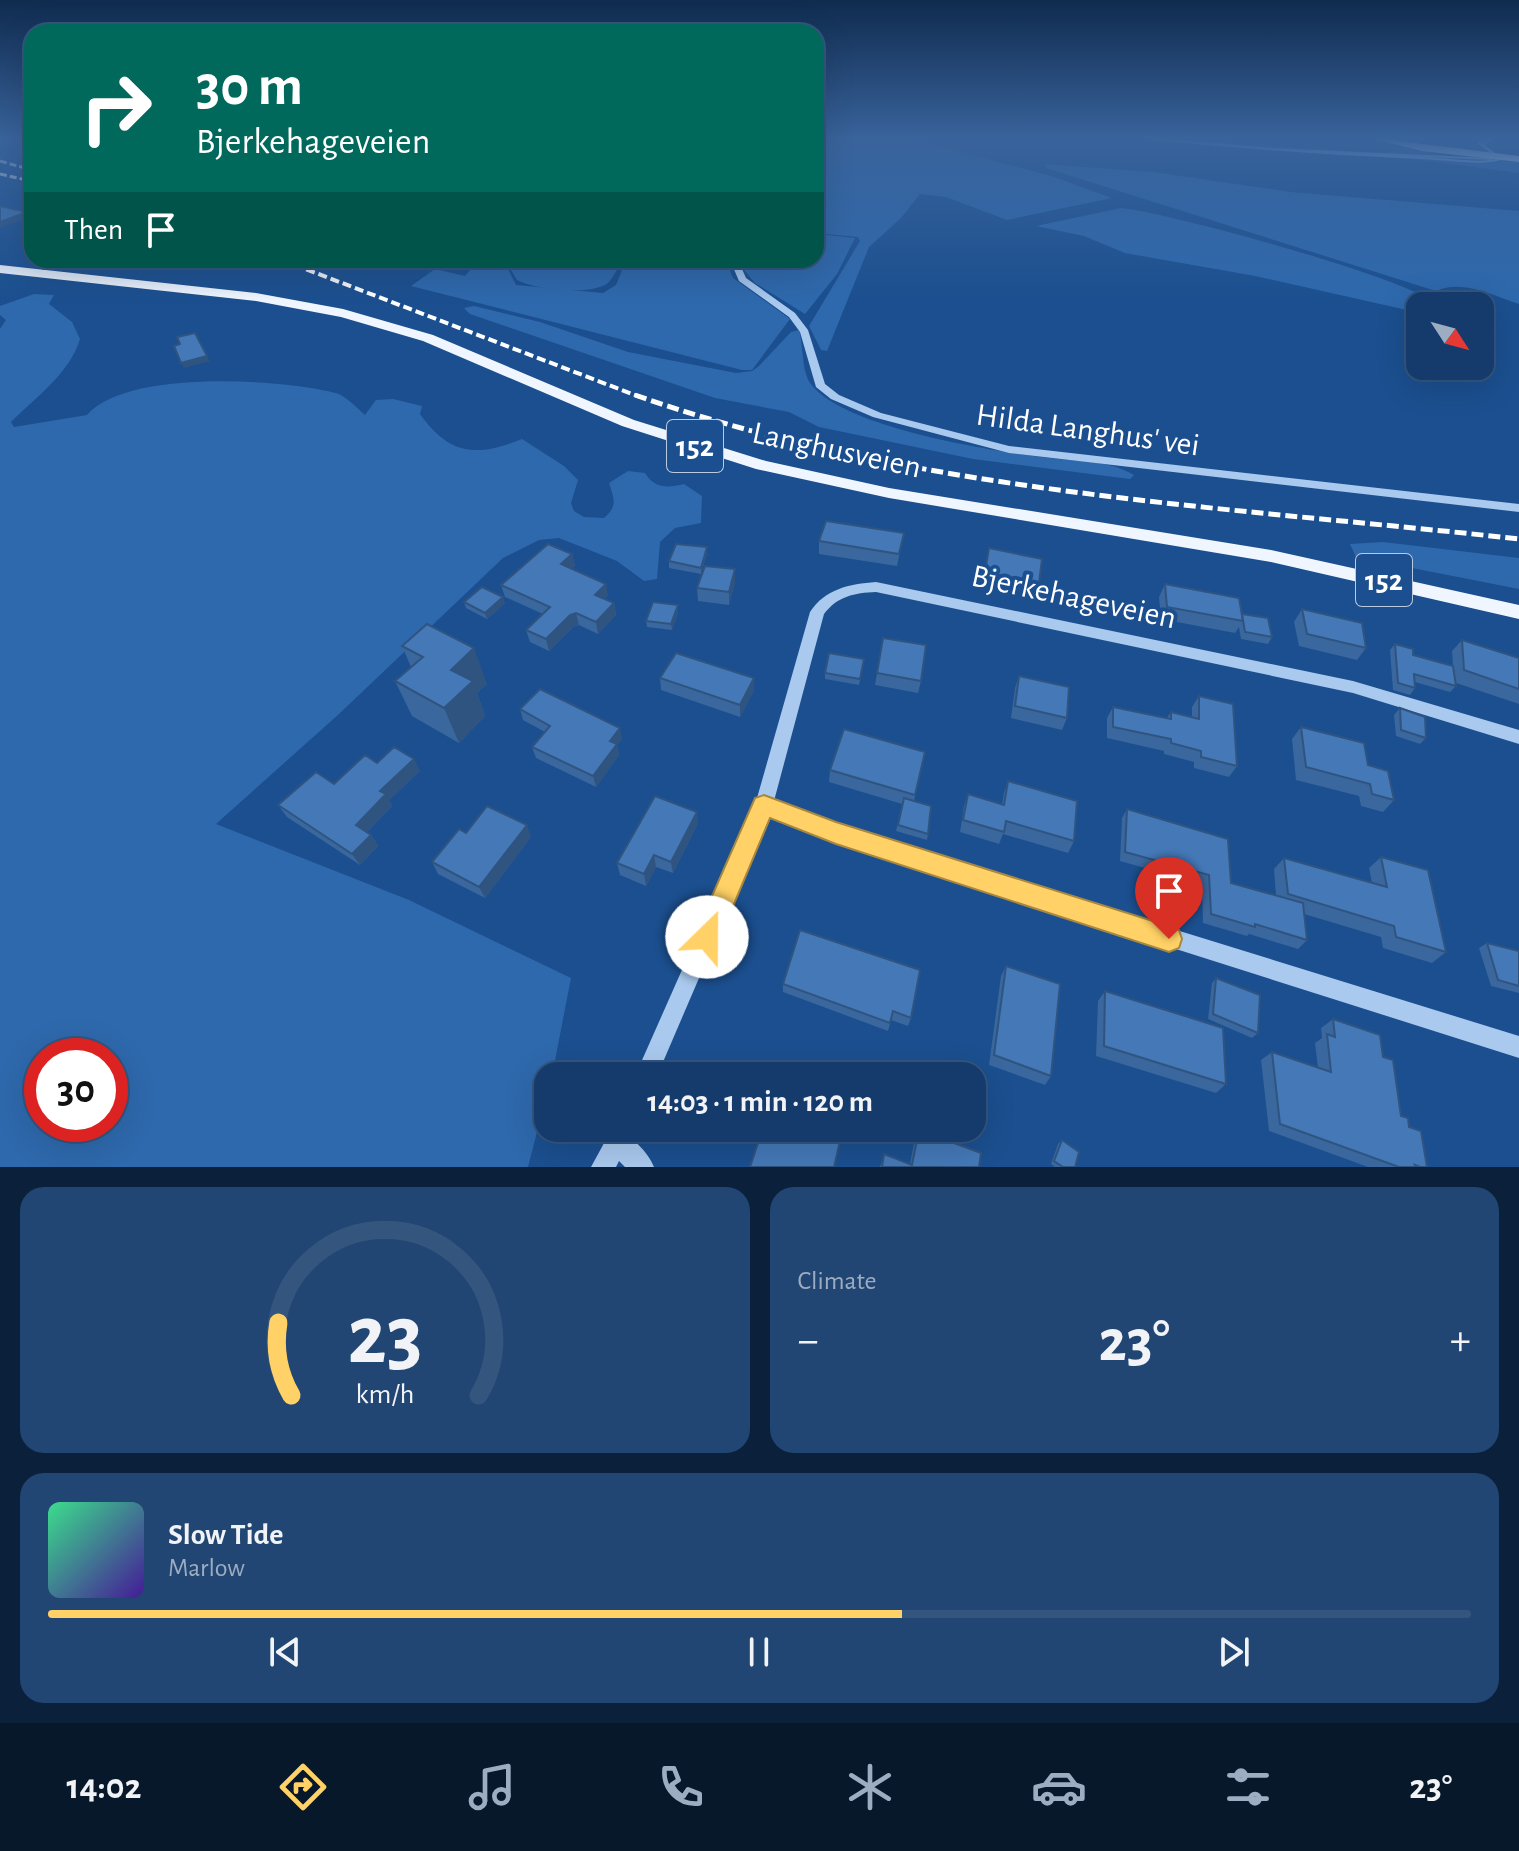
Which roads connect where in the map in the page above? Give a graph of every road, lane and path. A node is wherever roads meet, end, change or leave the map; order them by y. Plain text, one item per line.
1 (0, 263) edge
2 (24, 266) edge
3 (36, 268) edge
4 (737, 268) edge
5 (0, 269) edge
6 (159, 285) junction
7 (1519, 508) edge
8 (1519, 612) edge
9 (1519, 737) edge
10 (764, 805) junction
11 (1519, 1047) edge
12 (652, 1062) edge
13 (616, 1142) edge
14 (625, 1142) edge
15 (603, 1167) edge
16 (642, 1167) edge

1 - 2 main road, Langhusveien / 152
3 - 6 main road, Langhusveien / 152
4 - 7 street, Hilda Langhus' vei
5 - 6 main road, Langhusveien / 152
6 - 8 main road, Langhusveien / 152
9 - 10 street, Bjerkehageveien
10 - 11 street
10 - 12 street, Bjerkehageveien
13 - 15 street
14 - 16 street

